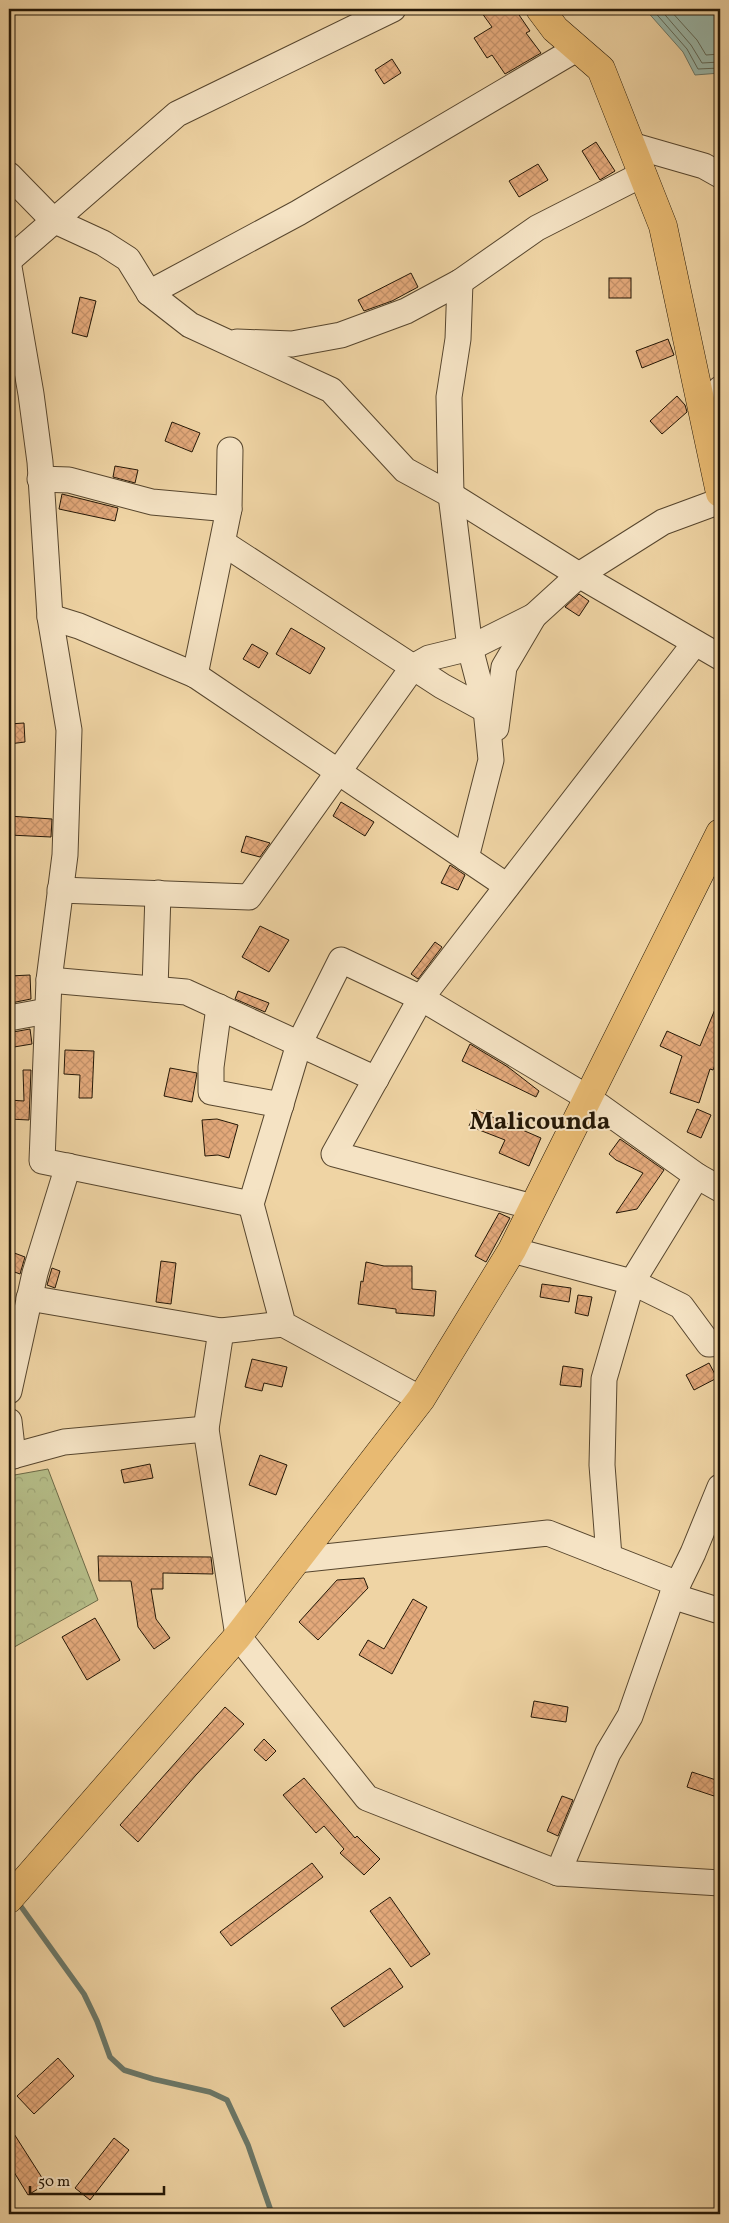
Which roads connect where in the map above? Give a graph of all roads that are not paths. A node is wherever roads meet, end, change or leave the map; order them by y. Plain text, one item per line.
1 (393, 9) edge
2 (540, 9) edge
3 (578, 48) junction
4 (631, 145) junction
5 (643, 174) junction
6 (9, 175) edge
7 (720, 175) edge
8 (53, 220) junction
9 (9, 260) edge
10 (9, 267) edge
11 (460, 282) junction
12 (150, 293) junction
13 (227, 342) junction
14 (720, 389) edge
15 (705, 421) junction
16 (230, 450) dead end
17 (40, 479) junction
18 (720, 494) edge
19 (451, 495) junction
20 (720, 501) edge
21 (229, 509) junction
22 (223, 543) junction
23 (579, 575) junction
24 (534, 616) junction
25 (50, 617) junction
26 (695, 643) junction
27 (470, 648) junction
28 (720, 658) edge
29 (413, 667) junction
30 (195, 675) junction
31 (492, 713) junction
32 (340, 772) junction
33 (720, 833) edge
34 (466, 858) junction
35 (507, 886) junction
36 (60, 890) junction
37 (158, 893) junction
38 (49, 980) junction
39 (155, 989) junction
40 (421, 998) junction
41 (219, 1007) junction
42 (48, 1011) junction
43 (9, 1018) edge
44 (299, 1044) junction
45 (376, 1079) junction
46 (588, 1098) junction
47 (281, 1105) junction
48 (68, 1166) junction
49 (697, 1176) junction
50 (720, 1190) edge
51 (252, 1204) junction
52 (534, 1208) junction
53 (512, 1250) junction
54 (632, 1282) junction
55 (29, 1298) junction
56 (283, 1324) junction
57 (221, 1331) junction
58 (720, 1343) edge
59 (13, 1347) edge
60 (9, 1391) edge
61 (420, 1399) junction
62 (9, 1421) edge
63 (206, 1429) junction
64 (11, 1457) edge
65 (720, 1487) edge
66 (609, 1557) junction
67 (297, 1560) junction
68 (675, 1590) junction
69 (720, 1611) edge
70 (238, 1636) junction
71 (558, 1873) junction
72 (720, 1882) edge
73 (17, 1890) edge

1 - 8 street
2 - 3 main road
3 - 4 main road
3 - 12 street
4 - 5 main road
4 - 7 street
5 - 11 street
5 - 15 main road
6 - 8 street
8 - 9 street
8 - 12 street
10 - 17 street
11 - 13 street
11 - 19 street
12 - 13 street
13 - 19 street
14 - 15 street
15 - 18 main road
16 - 21 street
17 - 21 street
17 - 25 street
19 - 23 street
19 - 27 street
20 - 23 street
21 - 22 street
22 - 29 street
22 - 30 street
23 - 24 street
23 - 26 street
24 - 27 street
24 - 31 street
25 - 30 street
25 - 36 street
26 - 28 street
26 - 35 street
27 - 29 street
27 - 31 street
29 - 31 street
29 - 32 street
30 - 32 street
31 - 34 street
32 - 34 street
32 - 37 street
33 - 46 main road
34 - 35 street
35 - 40 street
36 - 37 street
36 - 38 street
37 - 39 street
38 - 39 street
38 - 42 street
39 - 41 street
40 - 44 street
40 - 45 street
40 - 46 street
41 - 44 street
41 - 47 street
42 - 43 street
42 - 48 street
44 - 45 street
44 - 47 street
45 - 52 street
46 - 49 street
46 - 52 main road
47 - 51 street
48 - 51 street
48 - 55 street
49 - 50 street
49 - 54 street
51 - 56 street
52 - 53 main road
53 - 54 street
53 - 61 main road
54 - 58 street
54 - 66 street
55 - 57 street
55 - 59 street
56 - 57 street
56 - 61 street
57 - 63 street
59 - 60 street
61 - 67 main road
62 - 64 street
63 - 64 street
63 - 70 street
65 - 68 street
66 - 67 street
66 - 68 street
67 - 70 main road
68 - 69 street
68 - 71 street
70 - 71 street
70 - 73 main road
71 - 72 street

